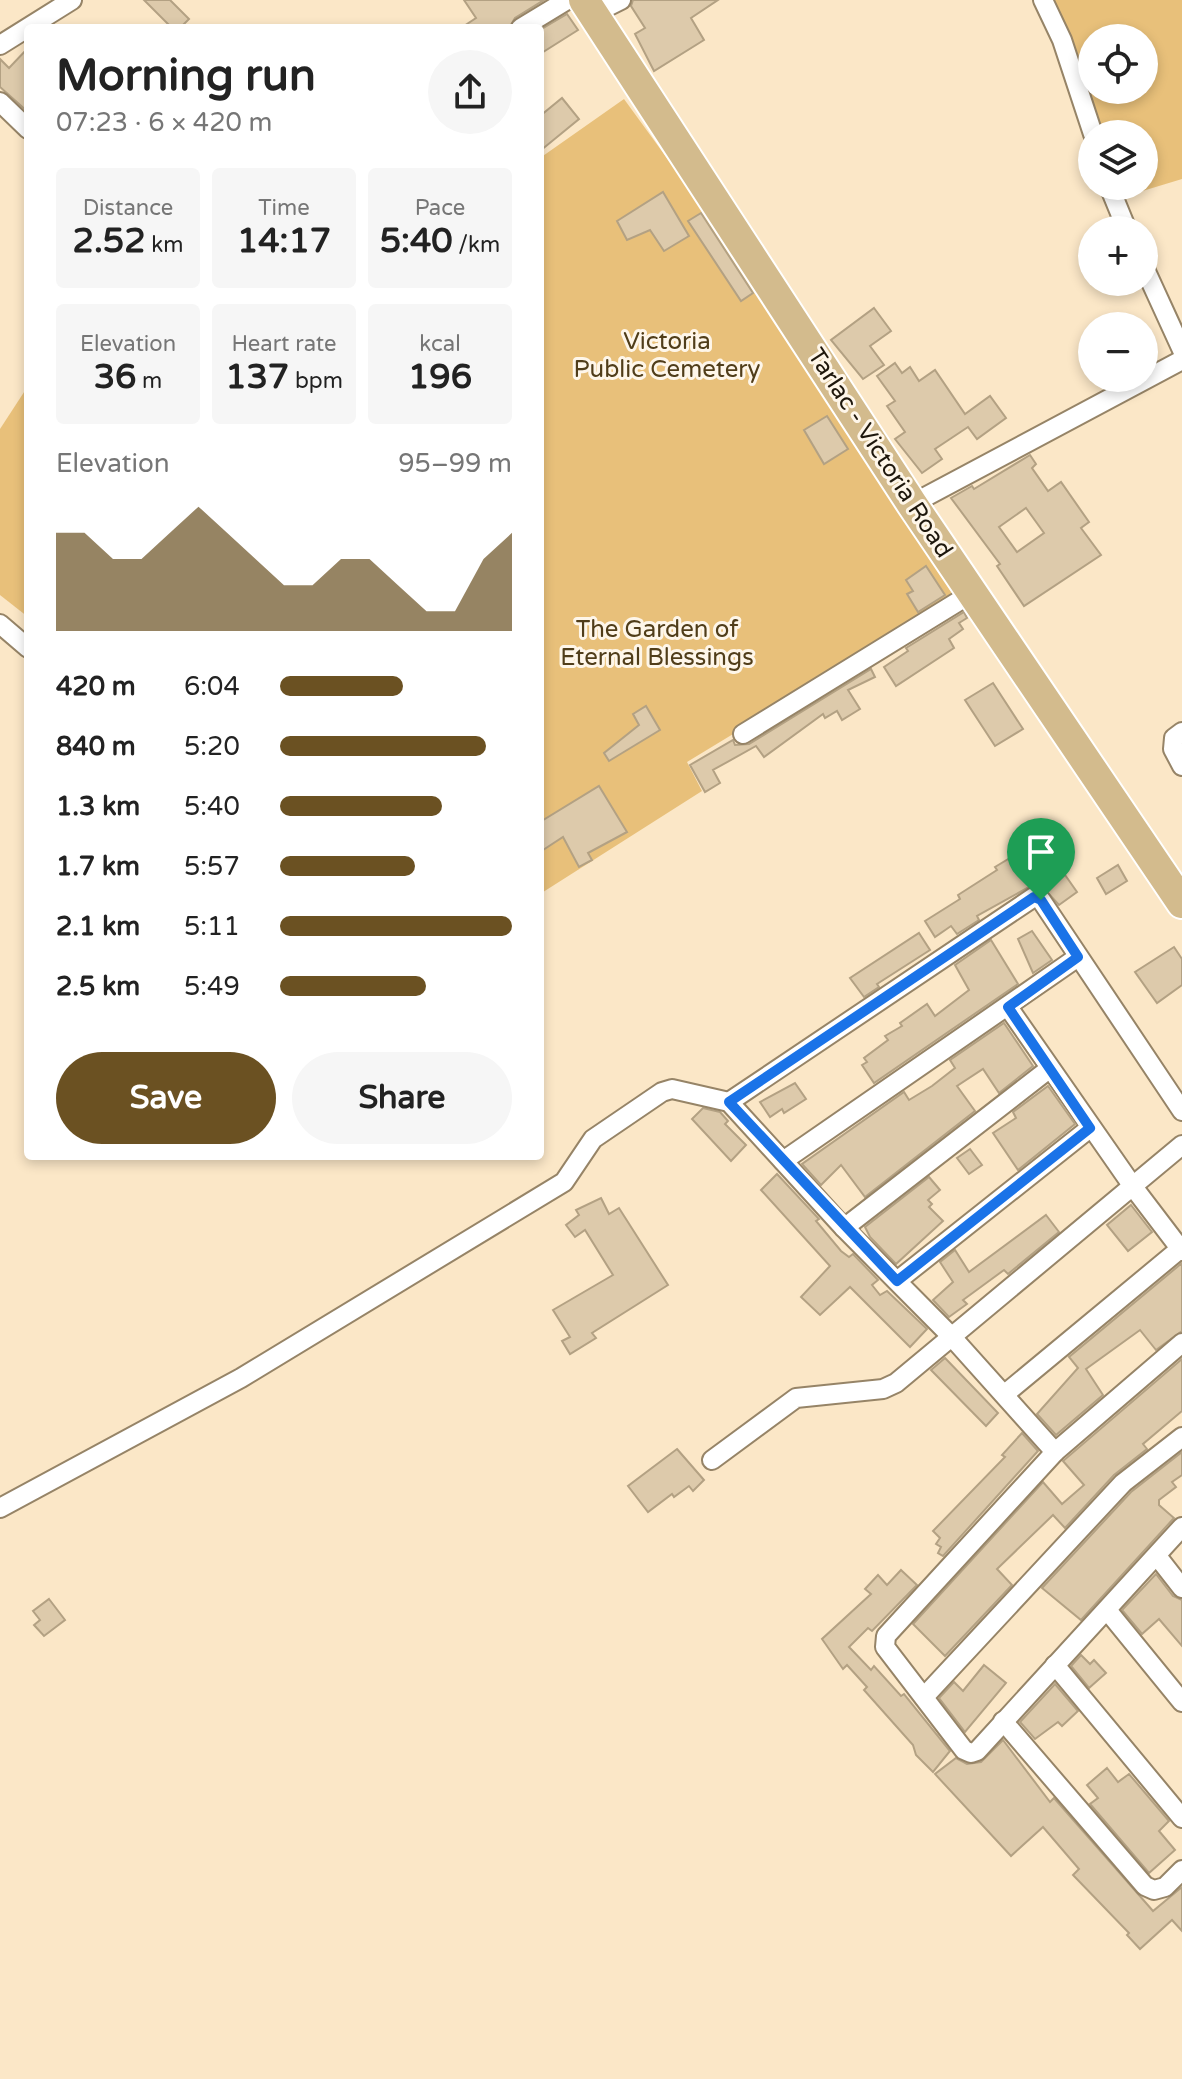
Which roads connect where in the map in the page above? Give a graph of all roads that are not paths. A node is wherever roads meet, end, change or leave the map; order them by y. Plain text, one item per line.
1 (72, 0) edge
2 (621, 0) edge
3 (1043, 0) edge
4 (582, 5) edge
5 (34, 24) edge
6 (532, 24) edge
7 (24, 30) edge
8 (0, 45) edge
9 (0, 102) edge
10 (1088, 120) edge
11 (24, 125) edge
12 (1157, 296) edge
13 (1182, 350) edge
14 (1182, 360) edge
15 (912, 504) junction
16 (972, 593) junction
17 (0, 624) edge
18 (24, 645) edge
19 (1182, 732) edge
20 (743, 734) dead end
21 (1182, 766) edge
22 (1182, 903) edge
23 (1078, 957) junction
24 (1008, 1007) junction
25 (1049, 1069) junction
26 (729, 1102) junction
27 (1182, 1111) edge
28 (1090, 1128) junction
29 (1182, 1145) edge
30 (783, 1161) junction
31 (1134, 1188) junction
32 (844, 1228) junction
33 (1181, 1250) edge
34 (897, 1281) junction
35 (951, 1336) junction
36 (1182, 1343) edge
37 (1005, 1394) junction
38 (1182, 1437) edge
39 (1055, 1452) junction
40 (712, 1460) dead end
41 (0, 1508) edge
42 (1182, 1527) edge
43 (1157, 1556) junction
44 (1182, 1588) edge
45 (1107, 1610) junction
46 (1055, 1665) junction
47 (924, 1697) junction
48 (1182, 1702) edge
49 (1003, 1721) junction
50 (1182, 1818) edge
51 (1182, 1870) edge

1 - 5 street
2 - 4 street
3 - 10 street
4 - 6 street
4 - 15 main road, Tarlac - Victoria Road
7 - 8 street
9 - 11 street
12 - 13 street
14 - 15 street
15 - 16 main road, Tarlac - Victoria Road
16 - 20 street
16 - 22 main road, Tarlac - Victoria Road
17 - 18 street
19 - 21 street
23 - 24 street
23 - 26 street
23 - 27 street
24 - 25 street
24 - 30 street
25 - 28 street
25 - 32 street
26 - 30 street
26 - 41 street
28 - 31 street
28 - 34 street
29 - 31 street
30 - 32 street
31 - 33 street
31 - 35 street
32 - 34 street
33 - 37 street
34 - 35 street
35 - 37 street
35 - 40 street
36 - 39 street
37 - 39 street
38 - 47 street
39 - 47 street
42 - 43 street
43 - 44 street
43 - 45 street
45 - 46 street
45 - 48 street
46 - 49 street
46 - 50 street
47 - 49 street
49 - 51 street

